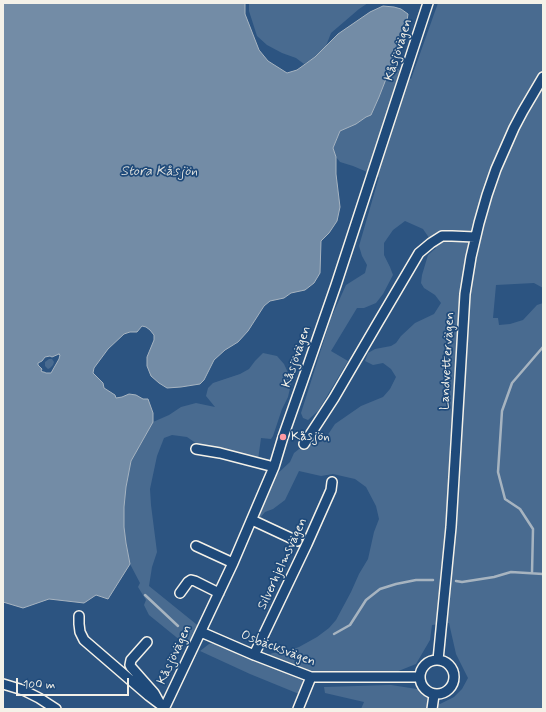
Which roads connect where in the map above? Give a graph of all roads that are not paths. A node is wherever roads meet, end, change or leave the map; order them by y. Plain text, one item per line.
1 (428, 3) edge
2 (543, 77) edge
3 (476, 237) junction
4 (304, 444) dead end
5 (196, 449) dead end
6 (274, 467) junction
7 (332, 482) dead end
8 (252, 520) junction
9 (297, 540) dead end
10 (196, 546) dead end
11 (233, 563) junction
12 (180, 593) dead end
13 (219, 593) junction
14 (80, 616) dead end
15 (201, 632) junction
16 (147, 642) dead end
17 (254, 655) junction
18 (438, 660) junction
19 (311, 677) junction
20 (419, 677) junction
21 (3, 684) edge
22 (434, 695) junction
23 (163, 707) edge
24 (56, 709) edge
25 (298, 709) edge
26 (432, 709) edge

1 - 6 street, Kåsjövägen
2 - 3 street, Landvettervägen
3 - 4 street
3 - 18 street, Landvettervägen
5 - 6 street
6 - 8 street, Kåsjövägen
7 - 17 street, Silverhjelmsvägen
8 - 9 street
8 - 11 street, Kåsjövägen
10 - 11 street
11 - 13 street, Kåsjövägen
12 - 13 street
13 - 15 street, Kåsjövägen
14 - 23 street
15 - 17 street, Osbäcksvägen
15 - 23 street, Kåsjövägen
16 - 23 street
17 - 19 street, Osbäcksvägen
18 - 20 street
18 - 22 street
19 - 20 street, Osbäcksvägen
19 - 25 street
20 - 22 street
21 - 24 street
22 - 26 street

